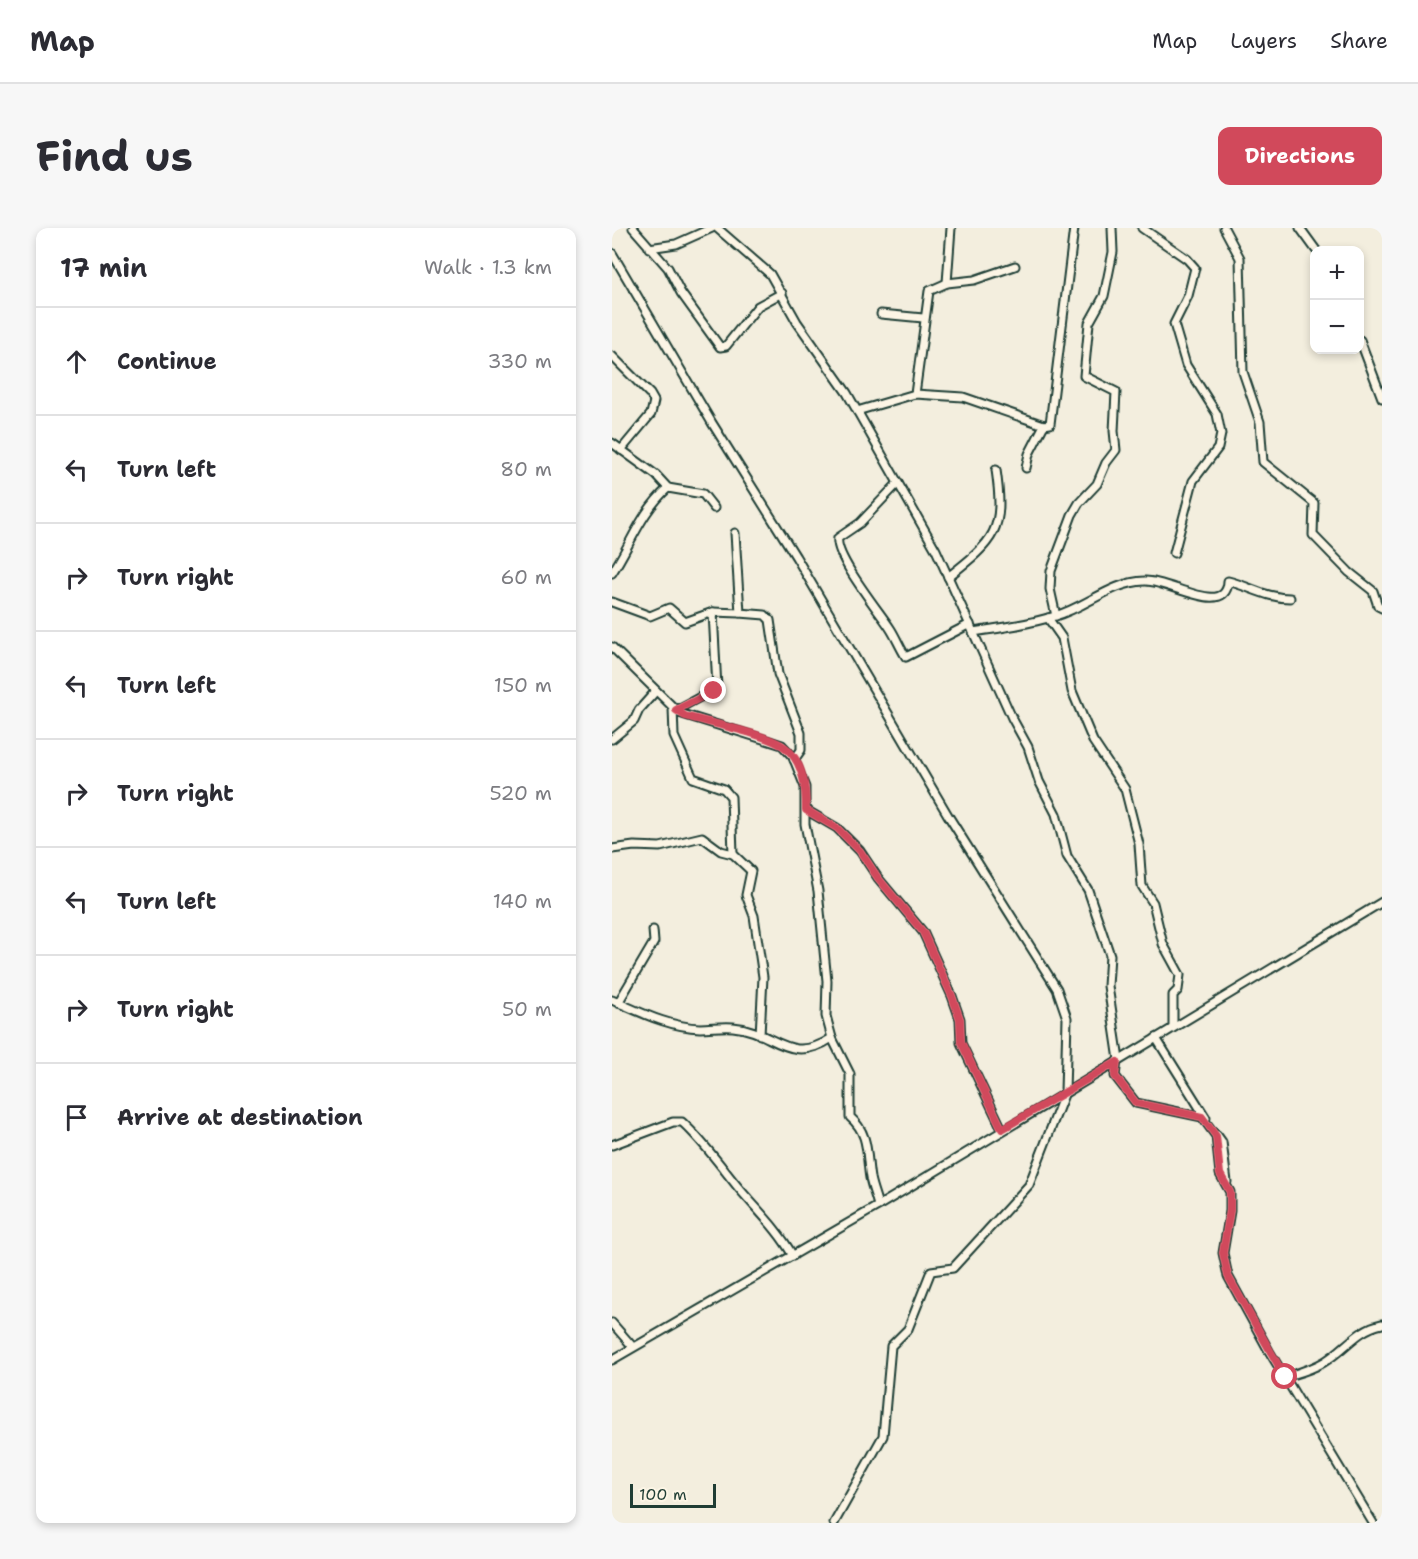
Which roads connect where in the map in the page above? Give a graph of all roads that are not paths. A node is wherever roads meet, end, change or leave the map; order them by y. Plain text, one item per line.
1 (633, 228) edge
2 (712, 228) edge
3 (717, 228) edge
4 (951, 228) edge
5 (1074, 228) edge
6 (1112, 228) edge
7 (1142, 228) edge
8 (1224, 228) edge
9 (1300, 228) edge
10 (1313, 246) edge
11 (649, 248) junction
12 (612, 253) edge
13 (1015, 266) dead end
14 (947, 283) junction
15 (782, 293) junction
16 (881, 314) dead end
17 (923, 318) junction
18 (1364, 353) edge
19 (612, 356) edge
20 (915, 394) junction
21 (1382, 398) edge
22 (857, 411) junction
23 (1044, 425) junction
24 (612, 443) edge
25 (621, 450) junction
26 (1026, 468) dead end
27 (996, 470) dead end
28 (898, 483) junction
29 (668, 488) junction
30 (714, 508) dead end
31 (735, 532) dead end
32 (1174, 552) dead end
33 (612, 573) edge
34 (948, 577) junction
35 (1290, 598) dead end
36 (612, 602) edge
37 (1382, 608) edge
38 (713, 612) junction
39 (740, 613) junction
40 (1052, 617) junction
41 (970, 624) junction
42 (973, 632) junction
43 (612, 647) edge
44 (655, 692) junction
45 (674, 709) junction
46 (612, 739) edge
47 (794, 760) junction
48 (806, 810) junction
49 (612, 849) edge
50 (733, 854) junction
51 (1382, 902) edge
52 (653, 930) dead end
53 (615, 1001) edge
54 (1173, 1027) junction
55 (760, 1035) junction
56 (832, 1038) junction
57 (1156, 1038) junction
58 (1118, 1061) junction
59 (1065, 1092) junction
60 (1002, 1129) junction
61 (612, 1145) edge
62 (1227, 1185) junction
63 (878, 1206) junction
64 (793, 1256) junction
65 (612, 1323) edge
66 (1382, 1324) edge
67 (633, 1347) junction
68 (612, 1360) edge
69 (1285, 1377) junction
70 (834, 1523) edge
71 (1373, 1523) edge

1 - 11 street
2 - 11 street
3 - 15 street
4 - 14 street
5 - 23 street
6 - 40 street
7 - 32 street
8 - 37 street
9 - 10 street
11 - 15 street
12 - 59 street
13 - 14 street
14 - 17 street
15 - 22 street
16 - 17 street
17 - 20 street
18 - 21 street
19 - 25 street
20 - 22 street
20 - 23 street
22 - 28 street
23 - 26 street
24 - 25 street
25 - 29 street
27 - 34 street
28 - 34 street
28 - 41 street
29 - 30 street
29 - 33 street
31 - 39 street
34 - 41 street
35 - 40 street
36 - 38 street
38 - 39 street
38 - 45 street
39 - 47 street
40 - 42 street
40 - 54 street
41 - 42 street
42 - 58 street
43 - 44 street
44 - 45 street
44 - 46 street
45 - 47 street
45 - 50 street
47 - 48 street
48 - 56 street
48 - 60 street
49 - 50 street
50 - 55 street
51 - 54 street
52 - 53 street
53 - 55 street
54 - 57 street
55 - 56 street
56 - 63 street
57 - 58 street
57 - 62 street
58 - 59 street
58 - 62 street
59 - 60 street
59 - 70 street
60 - 63 street
61 - 64 street
62 - 69 street
63 - 64 street
64 - 67 street
65 - 67 street
66 - 69 street
67 - 68 street
69 - 71 street

